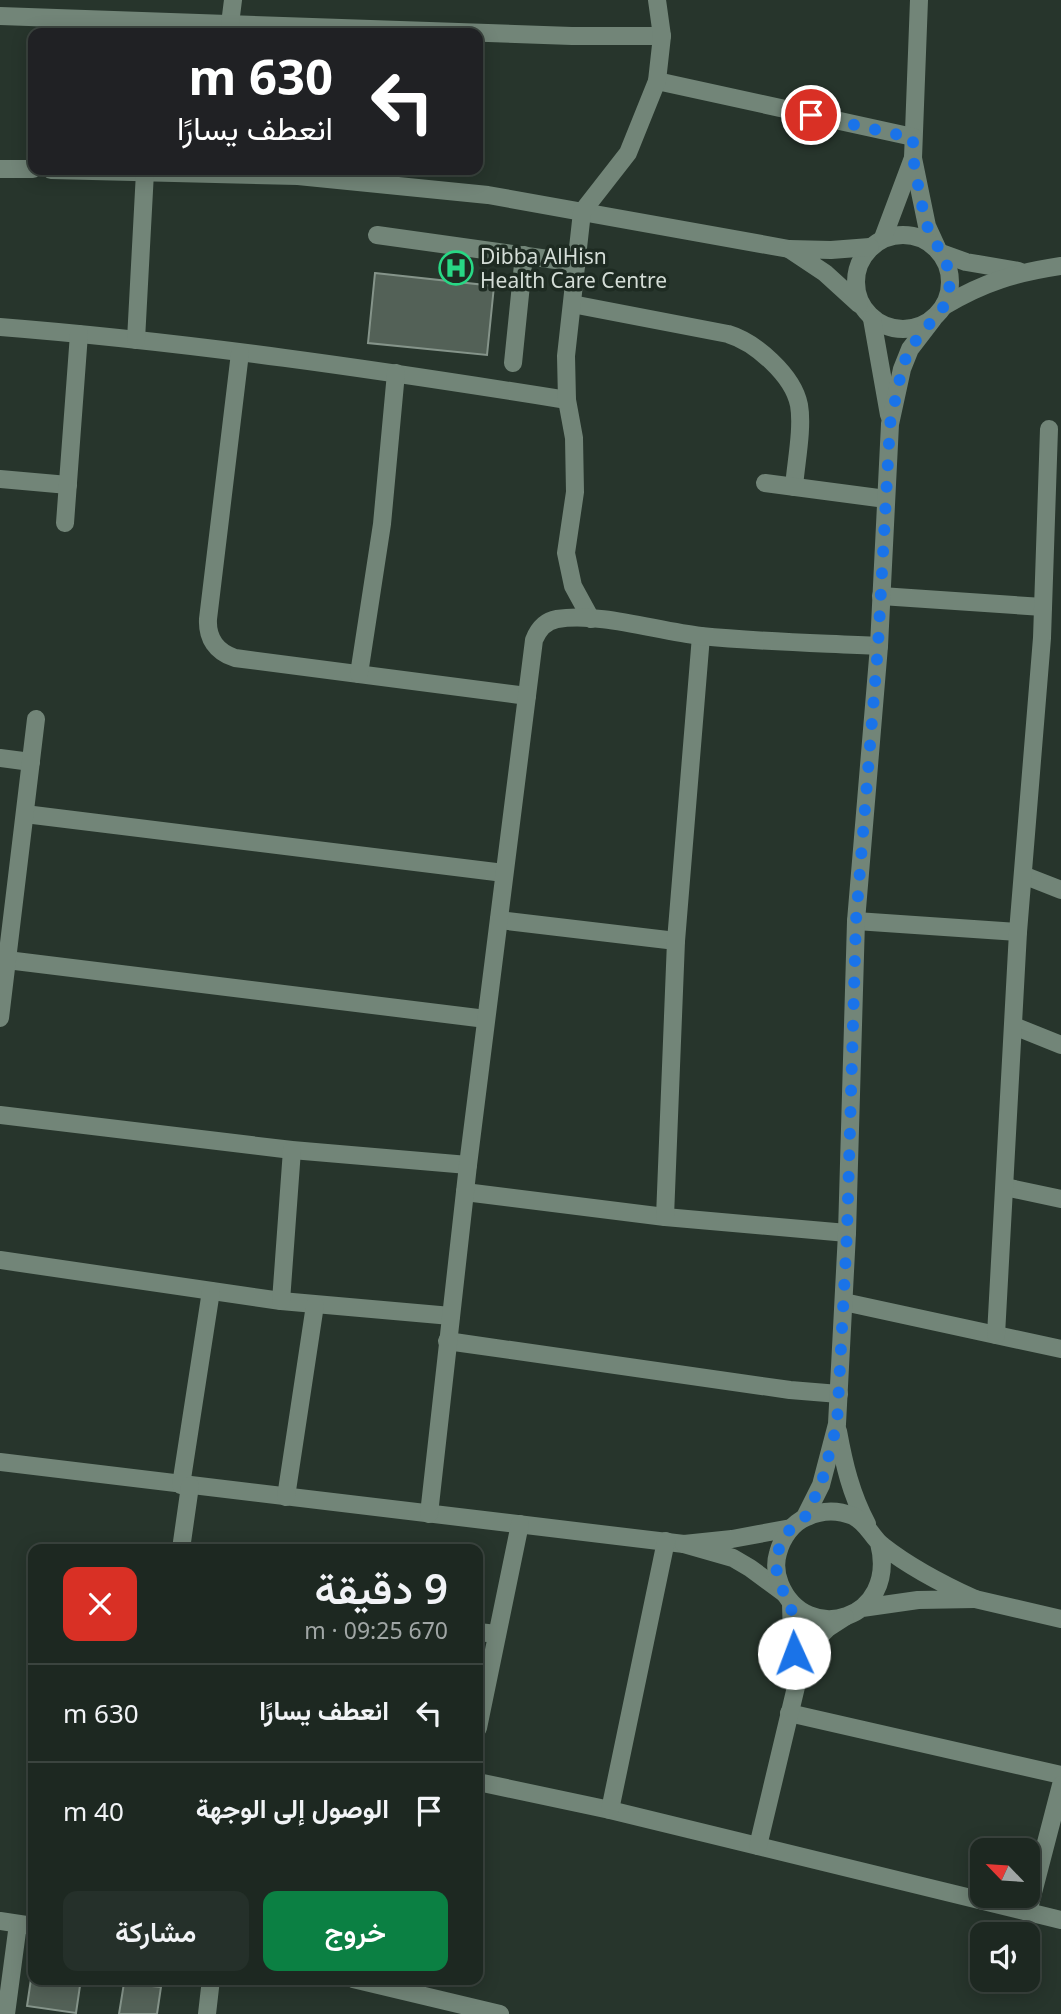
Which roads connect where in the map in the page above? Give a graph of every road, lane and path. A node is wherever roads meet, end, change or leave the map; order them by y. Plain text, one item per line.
1 (233, 0) edge
2 (657, 0) edge
3 (919, 0) edge
4 (0, 16) edge
5 (230, 24) junction
6 (344, 28) edge
7 (483, 33) edge
8 (662, 36) junction
9 (657, 82) junction
10 (913, 138) junction
11 (913, 158) junction
12 (0, 169) edge
13 (28, 169) edge
14 (145, 175) edge
15 (228, 175) edge
16 (582, 212) junction
17 (377, 235) dead end
18 (876, 242) junction
19 (789, 249) junction
20 (939, 252) junction
21 (524, 255) junction
22 (577, 263) junction
23 (1061, 266) edge
24 (1022, 272) junction
25 (572, 304) junction
26 (867, 312) junction
27 (938, 313) junction
28 (0, 327) edge
29 (79, 334) junction
30 (136, 340) junction
31 (240, 353) junction
32 (513, 363) dead end
33 (397, 373) junction
34 (567, 400) junction
35 (890, 424) junction
36 (1049, 429) dead end
37 (0, 479) edge
38 (765, 483) dead end
39 (68, 485) junction
40 (794, 487) junction
41 (886, 499) junction
42 (65, 523) dead end
43 (881, 596) junction
44 (1043, 607) junction
45 (591, 619) junction
46 (701, 636) junction
47 (878, 646) junction
48 (359, 674) junction
49 (527, 696) junction
50 (36, 719) dead end
51 (0, 758) edge
52 (31, 762) junction
53 (25, 814) junction
54 (504, 873) junction
55 (1023, 875) junction
56 (1061, 890) edge
57 (7, 900) edge
58 (499, 920) junction
59 (856, 920) junction
60 (1018, 932) junction
61 (676, 941) junction
62 (7, 960) junction
63 (0, 1018) edge
64 (486, 1019) junction
65 (1014, 1026) junction
66 (1061, 1045) edge
67 (0, 1115) edge
68 (292, 1150) junction
69 (468, 1165) junction
70 (1004, 1187) junction
71 (465, 1192) junction
72 (1061, 1199) edge
73 (665, 1217) junction
74 (847, 1233) junction
75 (0, 1260) edge
76 (211, 1291) junction
77 (281, 1301) junction
78 (844, 1302) junction
79 (316, 1305) junction
80 (451, 1316) junction
81 (996, 1335) junction
82 (447, 1341) junction
83 (1061, 1349) edge
84 (839, 1394) junction
85 (837, 1424) junction
86 (0, 1462) edge
87 (185, 1486) junction
88 (286, 1497) junction
89 (429, 1514) junction
90 (798, 1522) junction
91 (520, 1524) junction
92 (874, 1536) junction
93 (666, 1541) junction
94 (181, 1544) edge
95 (684, 1544) junction
96 (788, 1598) junction
97 (975, 1598) junction
98 (859, 1610) junction
99 (1061, 1619) edge
100 (483, 1633) edge
101 (497, 1634) junction
102 (483, 1703) edge
103 (790, 1706) junction
104 (1061, 1776) edge
105 (483, 1783) edge
106 (1061, 1785) edge
107 (610, 1811) junction
108 (758, 1846) junction
109 (1028, 1912) junction
110 (1061, 1920) edge
111 (0, 1921) edge
112 (26, 1925) edge
113 (210, 1985) edge
114 (378, 1985) edge
115 (6, 2014) edge
116 (206, 2014) edge
117 (500, 2014) edge

1 - 5 street
2 - 8 street
3 - 10 street
4 - 5 street
5 - 6 street
7 - 8 street
8 - 9 street
9 - 10 street
9 - 16 street
10 - 11 street
11 - 18 street
11 - 20 street
12 - 13 street
14 - 30 street
15 - 16 street
16 - 19 street
16 - 22 street
17 - 21 street
18 - 19 street
18 - 20 street
18 - 26 street
19 - 26 street
20 - 24 street
20 - 27 street
21 - 22 street
21 - 32 street
22 - 25 street
23 - 24 street
24 - 27 street
25 - 34 street
25 - 40 street
26 - 27 street
26 - 35 street
27 - 35 street
28 - 29 street
29 - 30 street
29 - 39 street
30 - 31 street
31 - 33 street
31 - 48 street
33 - 34 street
33 - 48 street
34 - 45 street
35 - 41 street
36 - 44 street
37 - 39 street
38 - 40 street
39 - 42 street
40 - 41 street
41 - 43 street
43 - 44 street
43 - 47 street
44 - 55 street
45 - 46 street
45 - 49 street
46 - 47 street
46 - 61 street
47 - 59 street
48 - 49 street
49 - 54 street
50 - 52 street
51 - 52 street
52 - 53 street
53 - 54 street
53 - 57 street
54 - 58 street
55 - 56 street
55 - 60 street
57 - 62 street
58 - 61 street
58 - 64 street
59 - 60 street
59 - 74 street
60 - 65 street
61 - 73 street
62 - 63 street
62 - 64 street
64 - 69 street
65 - 66 street
65 - 70 street
67 - 68 street
68 - 69 street
68 - 77 street
69 - 71 street
70 - 72 street
70 - 81 street
71 - 73 street
71 - 80 street
73 - 74 street
74 - 78 street
75 - 76 street
76 - 77 street
76 - 87 street
77 - 79 street
78 - 81 street
78 - 84 street
79 - 80 street
79 - 88 street
80 - 82 street
81 - 83 street
82 - 84 street
82 - 89 street
84 - 85 street
85 - 90 street
85 - 92 street
86 - 87 street
87 - 88 street
87 - 94 street
88 - 89 street
89 - 91 street
90 - 92 street
90 - 95 street
90 - 96 street
91 - 93 street
91 - 101 street
92 - 97 street
92 - 98 street
93 - 95 street
93 - 107 street
95 - 96 street
96 - 98 street
96 - 103 street
97 - 98 street
97 - 99 street
98 - 103 street
100 - 101 street
101 - 102 street
103 - 104 street
103 - 108 street
105 - 107 street
106 - 109 street
107 - 108 street
108 - 109 street
109 - 110 street
111 - 112 street
112 - 115 street
113 - 116 street
114 - 117 street

